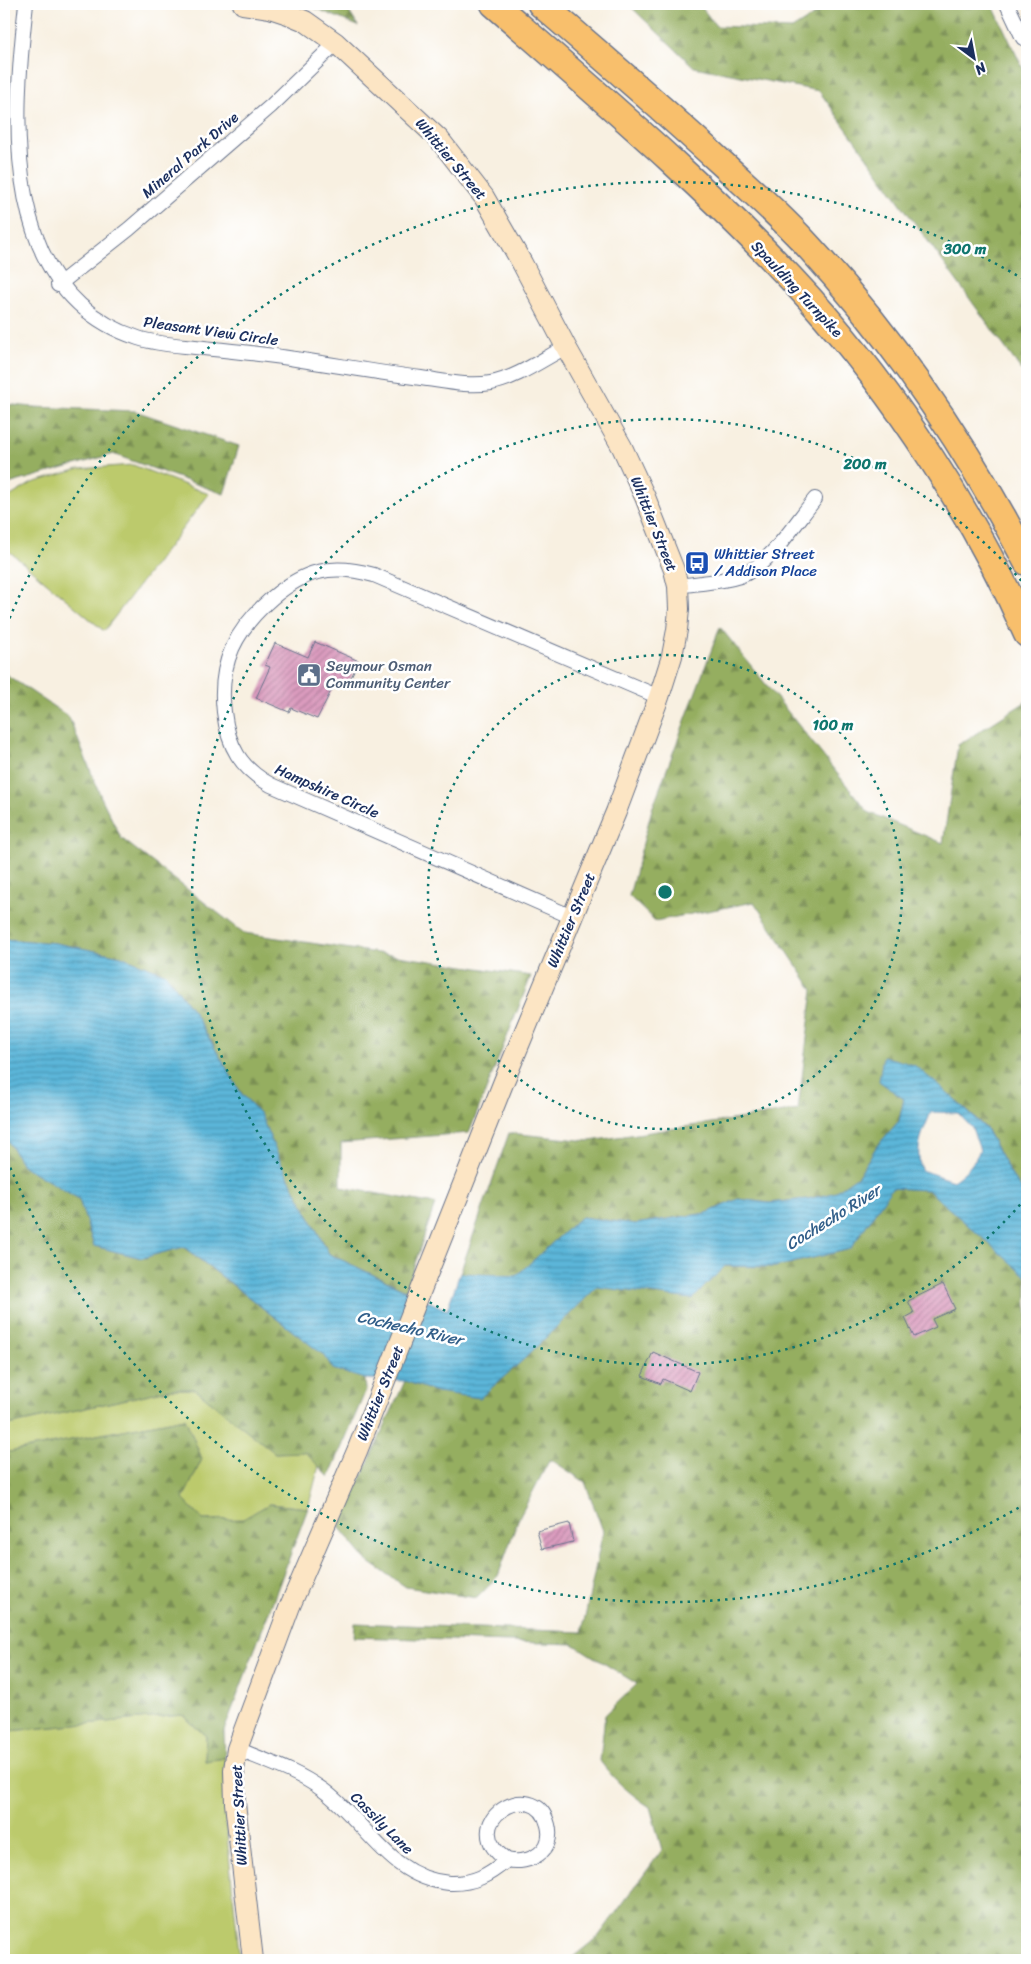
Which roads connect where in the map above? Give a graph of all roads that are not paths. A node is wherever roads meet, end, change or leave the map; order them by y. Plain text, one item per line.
1 (26, 4) edge
2 (243, 4) edge
3 (494, 4) edge
4 (541, 4) edge
5 (1007, 4) edge
6 (1023, 38) dead end
7 (336, 43) junction
8 (58, 285) junction
9 (566, 347) junction
10 (815, 499) dead end
11 (1027, 562) edge
12 (678, 586) junction
13 (1027, 634) edge
14 (659, 697) junction
15 (572, 917) junction
16 (237, 1749) junction
17 (507, 1860) junction
18 (253, 1960) edge

1 - 8 street, Pleasant View Circle
2 - 7 street, Whittier Street
3 - 13 highway, Spaulding Turnpike
4 - 11 highway
5 - 6 street
7 - 8 street, Mineral Park Drive
7 - 9 street, Whittier Street
8 - 9 street, Pleasant View Circle
9 - 12 street, Whittier Street
10 - 12 street
12 - 14 street, Whittier Street
14 - 15 street, Whittier Street
14 - 15 street, Hampshire Circle
15 - 16 street, Whittier Street
16 - 17 street, Cassily Lane
16 - 18 street, Whittier Street
17 - 17 street

